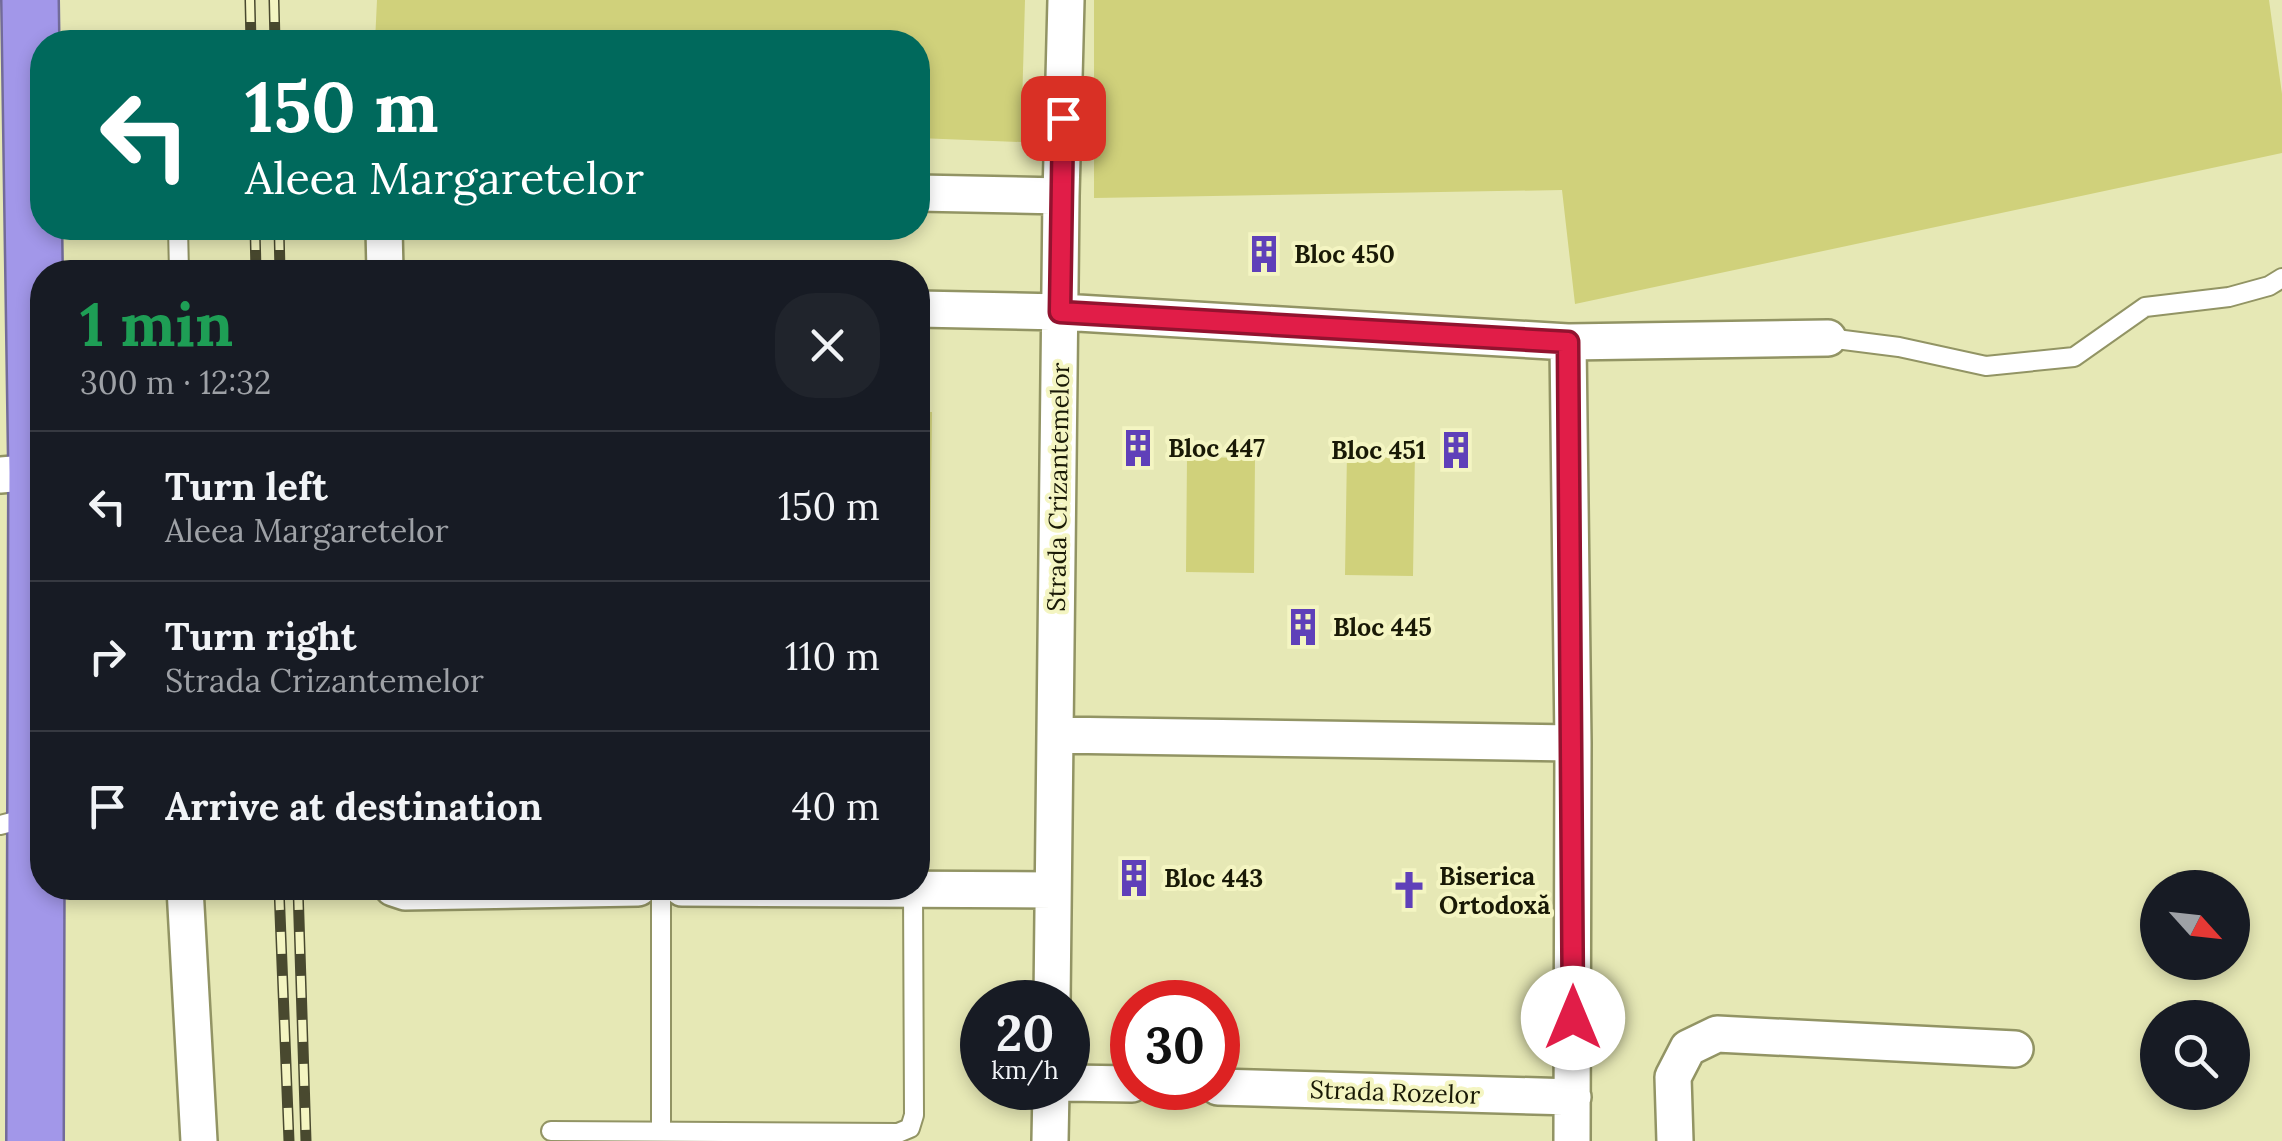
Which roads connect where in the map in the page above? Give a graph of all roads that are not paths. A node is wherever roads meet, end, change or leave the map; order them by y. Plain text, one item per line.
1 (30, 0) edge
2 (1066, 0) edge
3 (32, 30) edge
4 (930, 193) edge
5 (1061, 196) junction
6 (2282, 278) edge
7 (30, 282) edge
8 (930, 309) edge
9 (1060, 312) junction
10 (1828, 338) joint
11 (1568, 342) junction
12 (18, 473) edge
13 (1054, 735) junction
14 (1573, 743) junction
15 (26, 819) edge
16 (930, 890) edge
17 (1053, 890) junction
18 (185, 900) edge
19 (661, 900) edge
20 (913, 900) edge
21 (1052, 980) edge
22 (2016, 1049) dead end
23 (1240, 1088) edge
24 (1573, 1097) junction
25 (1051, 1110) edge
26 (661, 1130) junction
27 (552, 1131) dead end
28 (35, 1141) edge
29 (199, 1141) edge
30 (1050, 1141) edge
31 (1572, 1141) edge
32 (1675, 1141) edge

1 - 3 highway
2 - 5 street, Strada Crizantemelor
4 - 5 street
5 - 9 street, Strada Crizantemelor
6 - 10 lane
7 - 12 highway
8 - 9 street
9 - 11 street
9 - 13 street, Strada Crizantemelor
10 - 11 street
11 - 14 street
12 - 15 highway
13 - 14 street
13 - 17 street, Strada Crizantemelor
14 - 24 street
15 - 28 highway
16 - 17 street
17 - 21 street, Strada Crizantemelor
18 - 29 street
19 - 26 lane
20 - 26 lane
22 - 32 street
23 - 24 street, Strada Rozelor
24 - 31 street
25 - 30 street
26 - 27 lane

